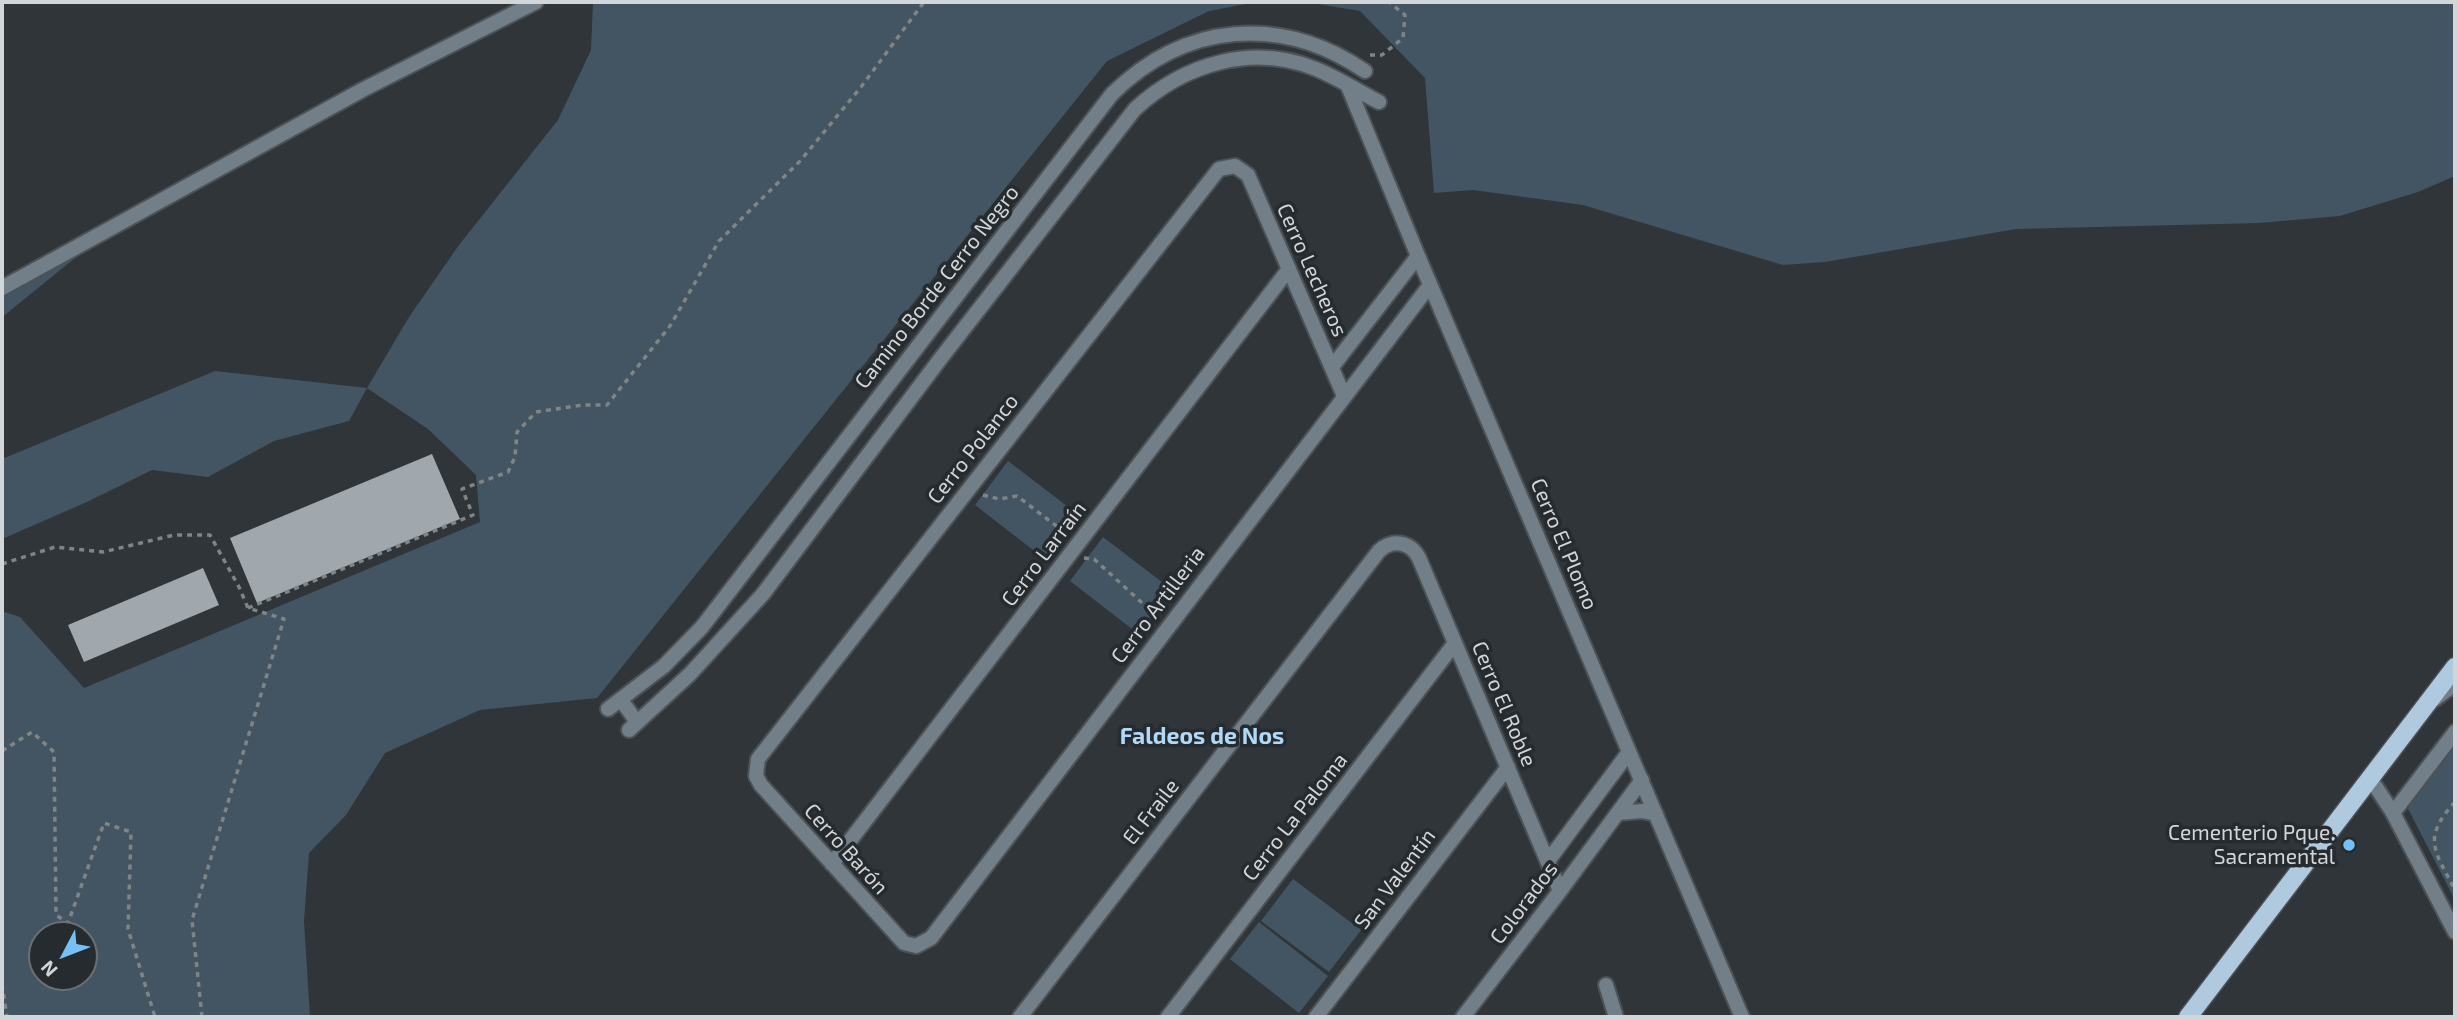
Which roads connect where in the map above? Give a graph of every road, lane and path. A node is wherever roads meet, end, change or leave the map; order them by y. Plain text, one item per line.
1 (536, 2) edge
2 (924, 2) edge
3 (1390, 2) edge
4 (1349, 61) junction
5 (1365, 71) dead end
6 (1348, 86) junction
7 (1379, 103) dead end
8 (1235, 166) joint
9 (1418, 256) junction
10 (1289, 269) junction
11 (1430, 285) junction
12 (2, 288) edge
13 (1332, 367) junction
14 (1344, 396) junction
15 (1399, 543) joint
16 (2, 564) edge
17 (248, 608) junction
18 (1455, 643) junction
19 (2455, 667) edge
20 (2455, 684) edge
21 (621, 700) junction
22 (607, 709) dead end
23 (2423, 709) junction
24 (2455, 732) edge
25 (2, 751) edge
26 (1629, 752) junction
27 (1507, 767) junction
28 (756, 770) joint
29 (2370, 778) junction
30 (1642, 780) junction
31 (2455, 802) edge
32 (1618, 813) junction
33 (2393, 813) junction
34 (1656, 814) junction
35 (1548, 861) junction
36 (832, 864) junction
37 (2455, 890) edge
38 (1560, 891) junction
39 (2455, 932) edge
40 (916, 946) joint
41 (2, 984) edge
42 (1606, 985) dead end
43 (6, 1017) edge
44 (155, 1017) edge
45 (202, 1017) edge
46 (1020, 1017) edge
47 (1168, 1017) edge
48 (1316, 1017) edge
49 (1463, 1017) edge
50 (1616, 1017) edge
51 (1742, 1017) edge
52 (2188, 1017) edge

1 - 12 street
2 - 17 path
3 - 4 path
4 - 5 street, Camino Borde Cerro Negro
4 - 21 street, Camino Borde Cerro Negro
6 - 7 street
6 - 9 street, Cerro El Plomo
6 - 21 street
8 - 10 street, Cerro Lecheros
8 - 28 street, Cerro Polanco
9 - 11 street, Cerro El Plomo
9 - 13 street
10 - 13 street, Cerro Lecheros
10 - 36 street, Cerro Larraín
11 - 14 street, Cerro Artilleria
11 - 26 street, Cerro El Plomo
13 - 14 street, Cerro Lecheros
14 - 40 street, Cerro Artilleria
15 - 18 street, Cerro El Roble
15 - 46 street, El Fraile
16 - 17 path
17 - 45 path
18 - 27 street, Cerro El Roble
18 - 47 street, Cerro La Paloma
19 - 23 main road
20 - 23 street
21 - 22 street, Camino Borde Cerro Negro
23 - 29 main road
24 - 33 street
25 - 44 path
26 - 30 street, Cerro El Plomo
26 - 35 street, Colorados
27 - 35 street, Cerro El Roble
27 - 48 street, San Valentín
28 - 36 street, Cerro Barón
29 - 33 street
29 - 52 main road
30 - 32 street, Colorados
30 - 34 street, Cerro El Plomo
31 - 37 path
32 - 34 street
32 - 38 street, Colorados
33 - 39 street
34 - 51 street, Cerro El Plomo
35 - 38 street, Cerro El Roble
36 - 40 street, Cerro Barón
38 - 49 street, Colorados
41 - 43 path
42 - 50 street

